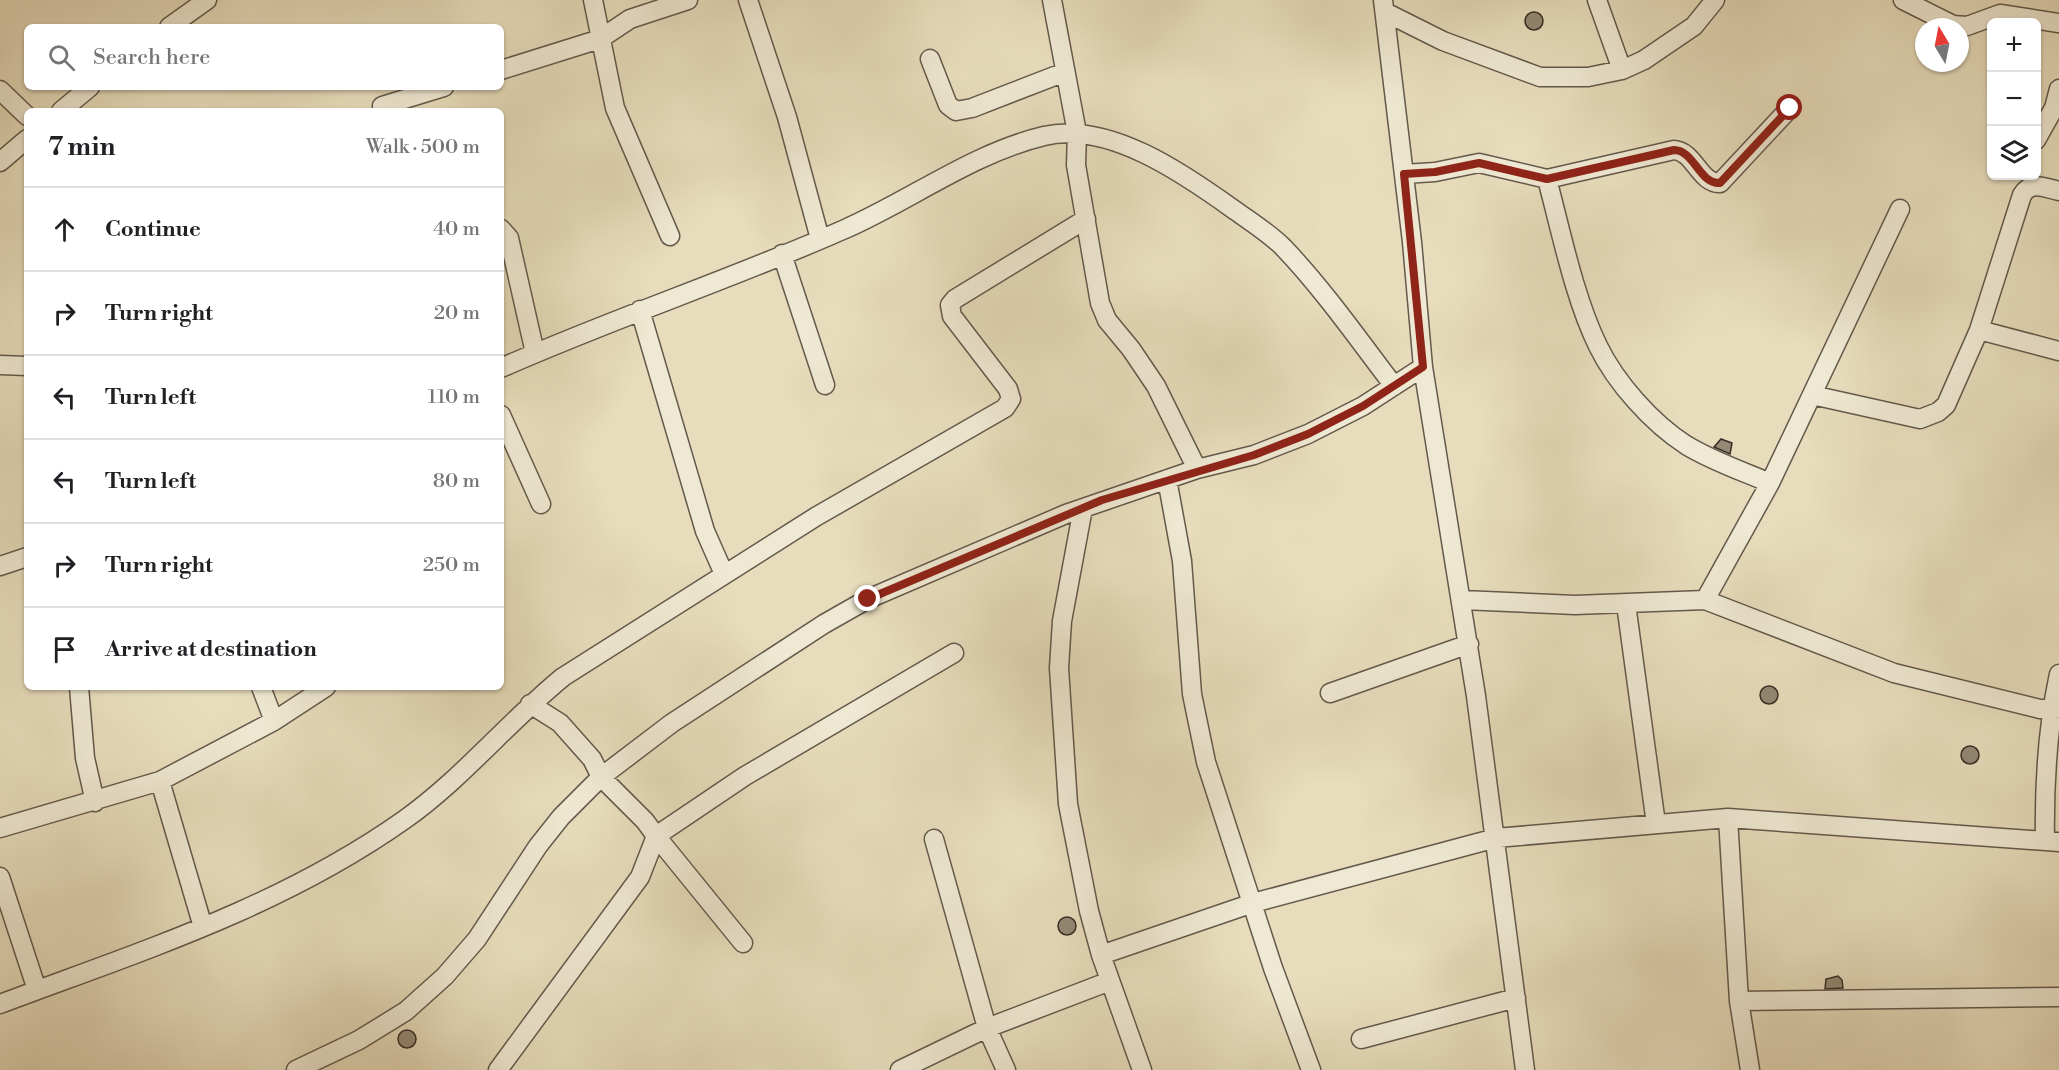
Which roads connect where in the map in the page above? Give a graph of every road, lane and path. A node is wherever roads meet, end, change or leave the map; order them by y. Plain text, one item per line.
1 (207, 0) edge
2 (593, 0) edge
3 (688, 0) edge
4 (748, 0) edge
5 (1052, 0) edge
6 (1597, 0) edge
7 (1715, 0) edge
8 (1903, 0) edge
9 (1384, 6) edge
10 (2059, 23) edge
11 (173, 24) edge
12 (600, 39) junction
13 (930, 59) dead end
14 (504, 69) edge
15 (1622, 70) junction
16 (1065, 72) junction
17 (2059, 89) edge
18 (0, 90) edge
19 (86, 90) edge
20 (434, 90) edge
21 (382, 106) dead end
22 (65, 108) edge
23 (1790, 108) dead end
24 (24, 113) edge
25 (2041, 132) edge
26 (1077, 133) junction
27 (24, 142) edge
28 (0, 162) edge
29 (1404, 174) junction
30 (1547, 179) junction
31 (2025, 182) edge
32 (2059, 191) edge
33 (1900, 209) dead end
34 (1086, 219) junction
35 (504, 233) edge
36 (670, 236) dead end
37 (820, 239) junction
38 (782, 254) junction
39 (640, 310) junction
40 (1979, 330) junction
41 (2059, 351) edge
42 (534, 353) junction
43 (0, 365) edge
44 (24, 366) edge
45 (504, 367) edge
46 (1423, 367) junction
47 (825, 385) dead end
48 (1394, 386) junction
49 (1812, 395) junction
50 (504, 422) edge
51 (1197, 470) junction
52 (1167, 479) junction
53 (1770, 483) junction
54 (541, 504) dead end
55 (1083, 508) junction
56 (24, 558) edge
57 (0, 566) edge
58 (724, 574) junction
59 (1462, 600) junction
60 (1705, 600) junction
61 (1626, 603) junction
62 (1468, 644) junction
63 (954, 653) dead end
64 (2059, 674) edge
65 (79, 690) edge
66 (262, 690) edge
67 (322, 690) edge
68 (1330, 693) dead end
69 (530, 704) junction
70 (2055, 709) edge
71 (274, 722) junction
72 (601, 777) junction
73 (160, 781) junction
74 (94, 802) junction
75 (1728, 818) junction
76 (1656, 824) junction
77 (0, 828) edge
78 (656, 836) junction
79 (1496, 838) junction
80 (934, 839) dead end
81 (2052, 842) edge
82 (0, 877) edge
83 (1253, 903) junction
84 (4, 907) edge
85 (203, 927) junction
86 (743, 944) dead end
87 (1101, 955) junction
88 (1110, 981) junction
89 (37, 990) junction
90 (2059, 997) edge
91 (1516, 998) junction
92 (1739, 1001) junction
93 (0, 1004) edge
94 (987, 1028) junction
95 (1361, 1039) dead end
96 (296, 1070) edge
97 (498, 1070) edge
98 (900, 1070) edge
99 (1006, 1070) edge
100 (1142, 1070) edge
101 (1311, 1070) edge
102 (1525, 1070) edge
103 (1750, 1070) edge

1 - 11 street
2 - 12 street
3 - 12 street
4 - 37 street
5 - 16 street
6 - 15 street
7 - 15 street
8 - 10 street
9 - 15 street
9 - 29 street
12 - 14 street
12 - 36 street
13 - 16 street
16 - 26 street
17 - 25 street
18 - 24 street
19 - 22 street
20 - 21 street
23 - 30 street
26 - 34 street
26 - 37 street
26 - 48 street
27 - 28 street
29 - 30 street
29 - 46 street
30 - 53 street
31 - 32 street
31 - 40 street
33 - 49 street
34 - 51 street
34 - 58 street
35 - 42 street
37 - 38 street
38 - 39 street
38 - 47 street
39 - 42 street
39 - 58 street
40 - 41 street
40 - 49 street
42 - 45 street
43 - 44 street
46 - 48 street
46 - 59 street
48 - 51 street
49 - 53 street
50 - 54 street
51 - 52 street
52 - 55 street
52 - 83 street
53 - 60 street
55 - 72 street
55 - 87 street
56 - 57 street
58 - 69 street
59 - 61 street
59 - 62 street
60 - 61 street
60 - 70 street
61 - 76 street
62 - 68 street
62 - 79 street
63 - 78 street
64 - 70 street
65 - 74 street
66 - 71 street
67 - 71 street
69 - 72 street
69 - 85 street
70 - 81 street
71 - 73 street
72 - 78 street
72 - 96 street
73 - 74 street
73 - 85 street
74 - 77 street
75 - 76 street
75 - 81 street
75 - 92 street
76 - 79 street
78 - 86 street
78 - 97 street
79 - 83 street
79 - 91 street
80 - 94 street
82 - 84 street
83 - 87 street
83 - 101 street
84 - 89 street
85 - 89 street
87 - 88 street
88 - 94 street
88 - 100 street
89 - 93 street
90 - 92 street
91 - 95 street
91 - 102 street
92 - 103 street
94 - 98 street
94 - 99 street

